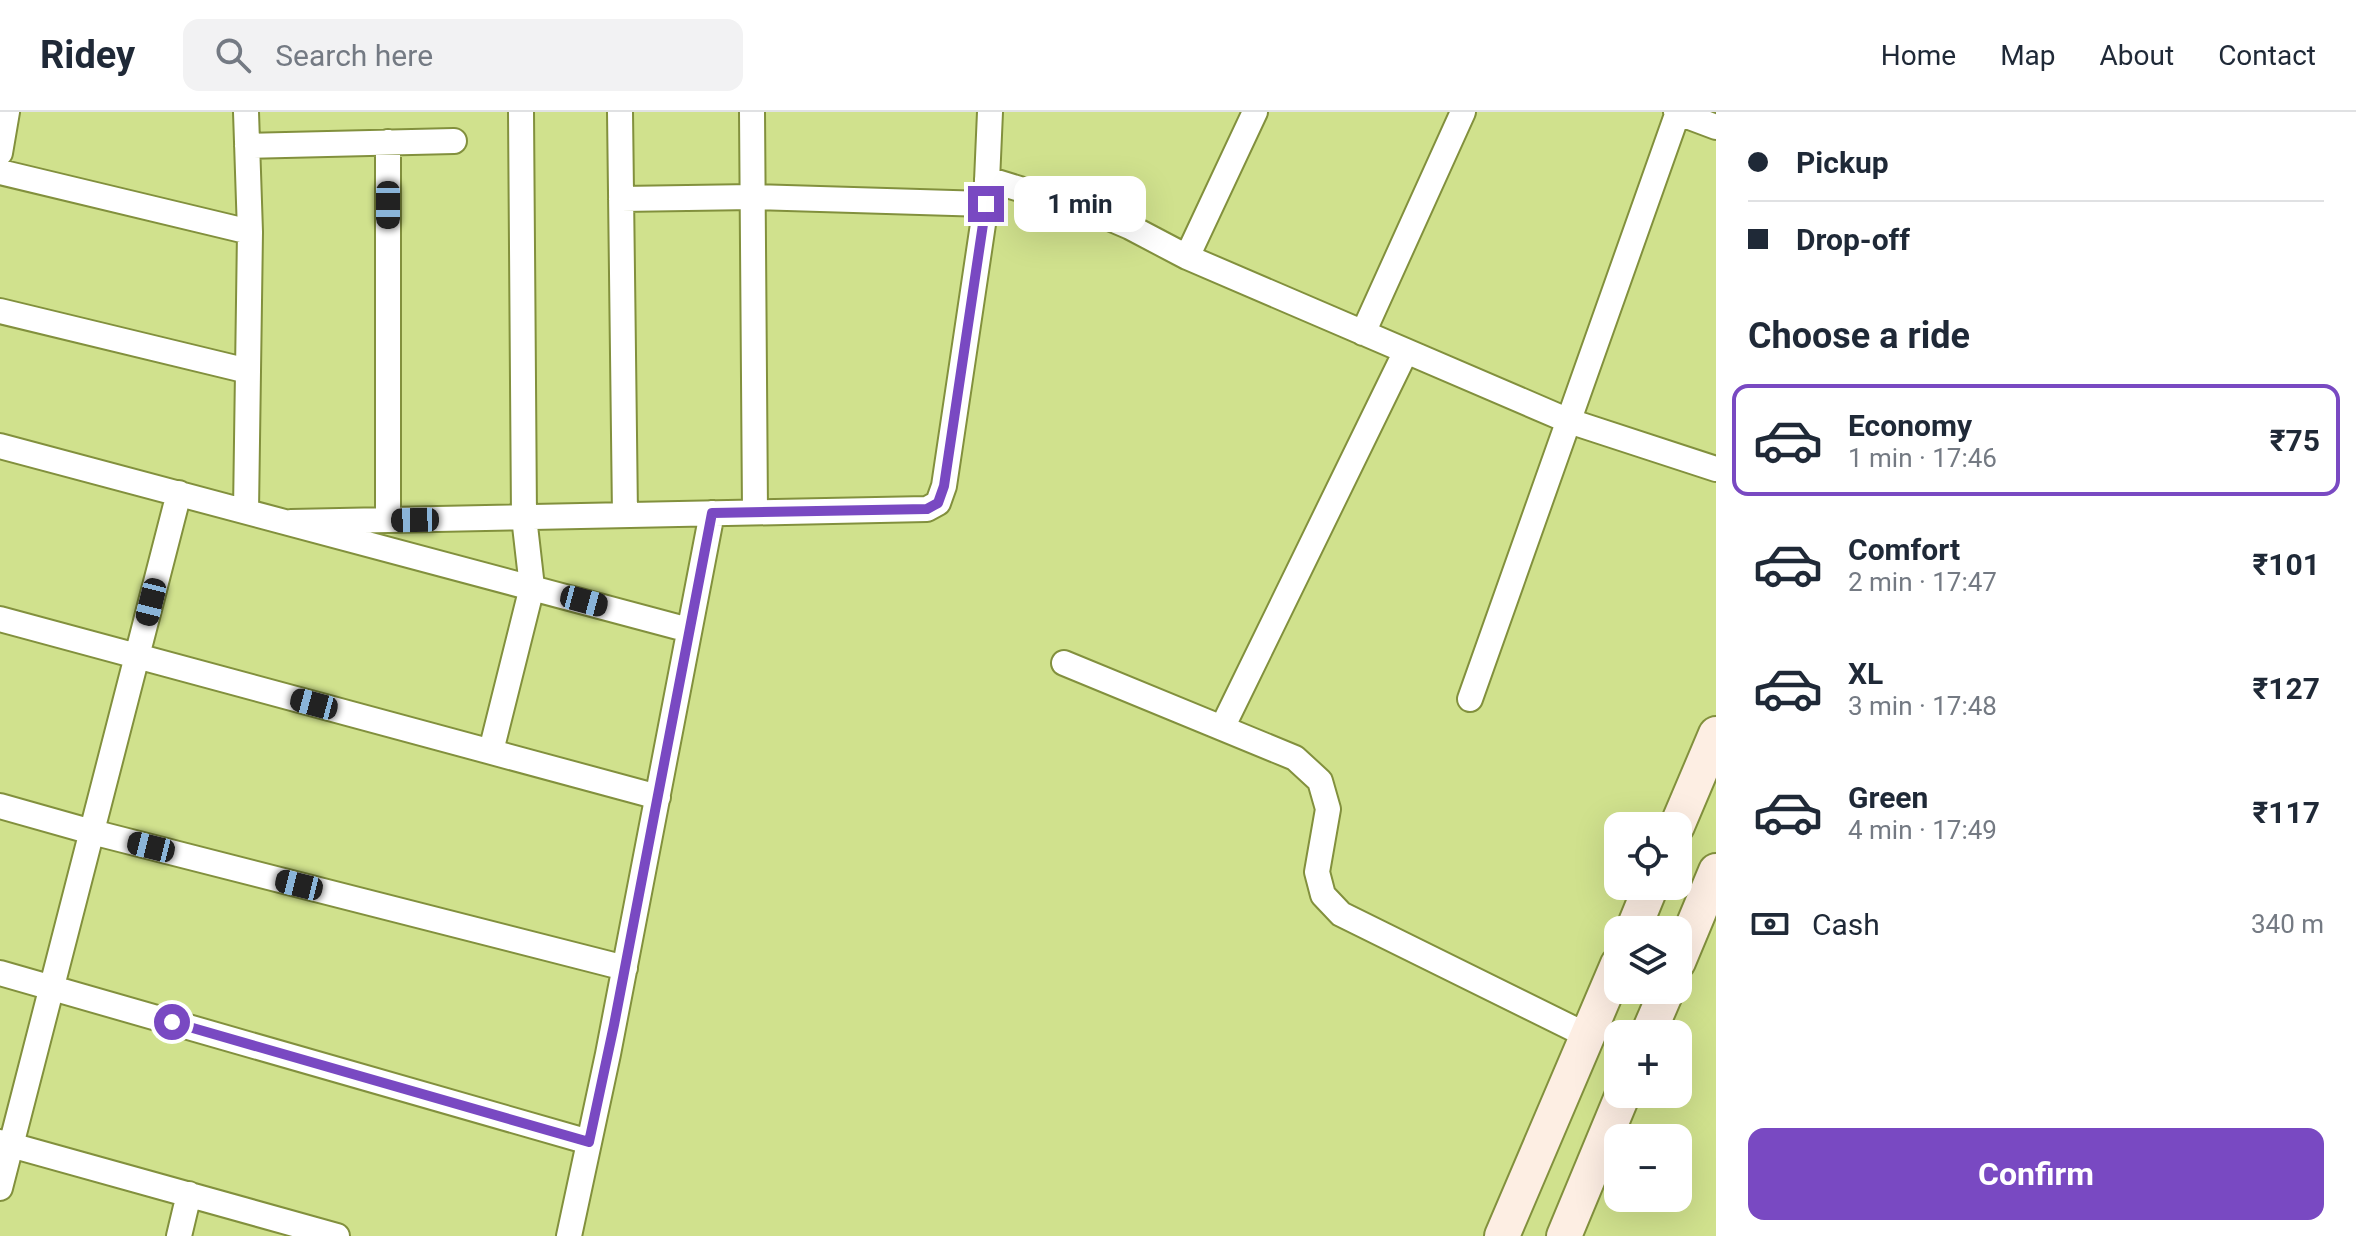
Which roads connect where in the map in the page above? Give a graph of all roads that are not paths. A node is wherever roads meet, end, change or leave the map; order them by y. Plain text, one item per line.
1 (7, 112) edge
2 (246, 112) edge
3 (521, 112) edge
4 (620, 112) edge
5 (752, 112) edge
6 (990, 112) edge
7 (1255, 112) edge
8 (1463, 112) edge
9 (1677, 112) edge
10 (1716, 127) edge
11 (454, 141) dead end
12 (388, 142) junction
13 (247, 146) junction
14 (0, 153) edge
15 (0, 172) edge
16 (987, 179) junction
17 (753, 197) junction
18 (621, 199) junction
19 (986, 204) junction
20 (250, 232) junction
21 (1187, 257) junction
22 (0, 311) edge
23 (1363, 333) junction
24 (1406, 351) junction
25 (248, 371) junction
26 (1569, 421) junction
27 (0, 446) edge
28 (1716, 469) edge
29 (179, 493) junction
30 (246, 511) junction
31 (755, 512) junction
32 (712, 513) junction
33 (625, 515) junction
34 (524, 517) junction
35 (388, 520) junction
36 (291, 522) junction
37 (532, 587) junction
38 (0, 619) edge
39 (689, 630) junction
40 (137, 657) junction
41 (1064, 663) dead end
42 (1470, 699) dead end
43 (1222, 728) junction
44 (1716, 734) edge
45 (491, 751) junction
46 (658, 797) junction
47 (0, 806) edge
48 (1683, 812) edge
49 (92, 832) junction
50 (1716, 871) edge
51 (1692, 928) edge
52 (625, 968) junction
53 (0, 973) edge
54 (52, 987) junction
55 (1604, 998) edge
56 (1588, 1036) junction
57 (1617, 1108) edge
58 (589, 1142) junction
59 (6, 1143) edge
60 (0, 1188) edge
61 (189, 1194) junction
62 (179, 1236) edge
63 (337, 1236) edge
64 (569, 1236) edge
65 (1502, 1236) edge
66 (1564, 1236) edge

1 - 14 street
2 - 13 street
3 - 34 street
4 - 18 street
5 - 17 street
6 - 16 street
7 - 21 street
8 - 23 street
9 - 10 street
9 - 26 street
11 - 12 street
12 - 13 street
12 - 35 street
13 - 20 street
15 - 20 street
16 - 19 street
16 - 21 street
17 - 18 street
17 - 19 street
17 - 31 street
18 - 33 street
19 - 31 street
20 - 25 street
21 - 23 street
22 - 25 street
23 - 24 street
24 - 26 street
24 - 43 street
25 - 30 street
26 - 28 street
26 - 42 street
27 - 29 street
29 - 30 street
29 - 40 street
30 - 36 street
31 - 32 street
32 - 33 street
32 - 39 street
33 - 34 street
34 - 35 street
34 - 37 street
35 - 36 street
36 - 37 street
37 - 39 street
37 - 45 street
38 - 40 street
39 - 46 street
40 - 45 street
40 - 49 street
41 - 43 street
43 - 56 street
44 - 48 main road
45 - 46 street
46 - 52 street
47 - 49 street
49 - 52 street
49 - 54 street
50 - 51 main road
52 - 58 street
53 - 54 street
54 - 58 street
54 - 59 street
55 - 56 main road
56 - 65 main road
57 - 66 main road
58 - 64 street
59 - 60 street
59 - 61 street
61 - 62 street
61 - 63 street

